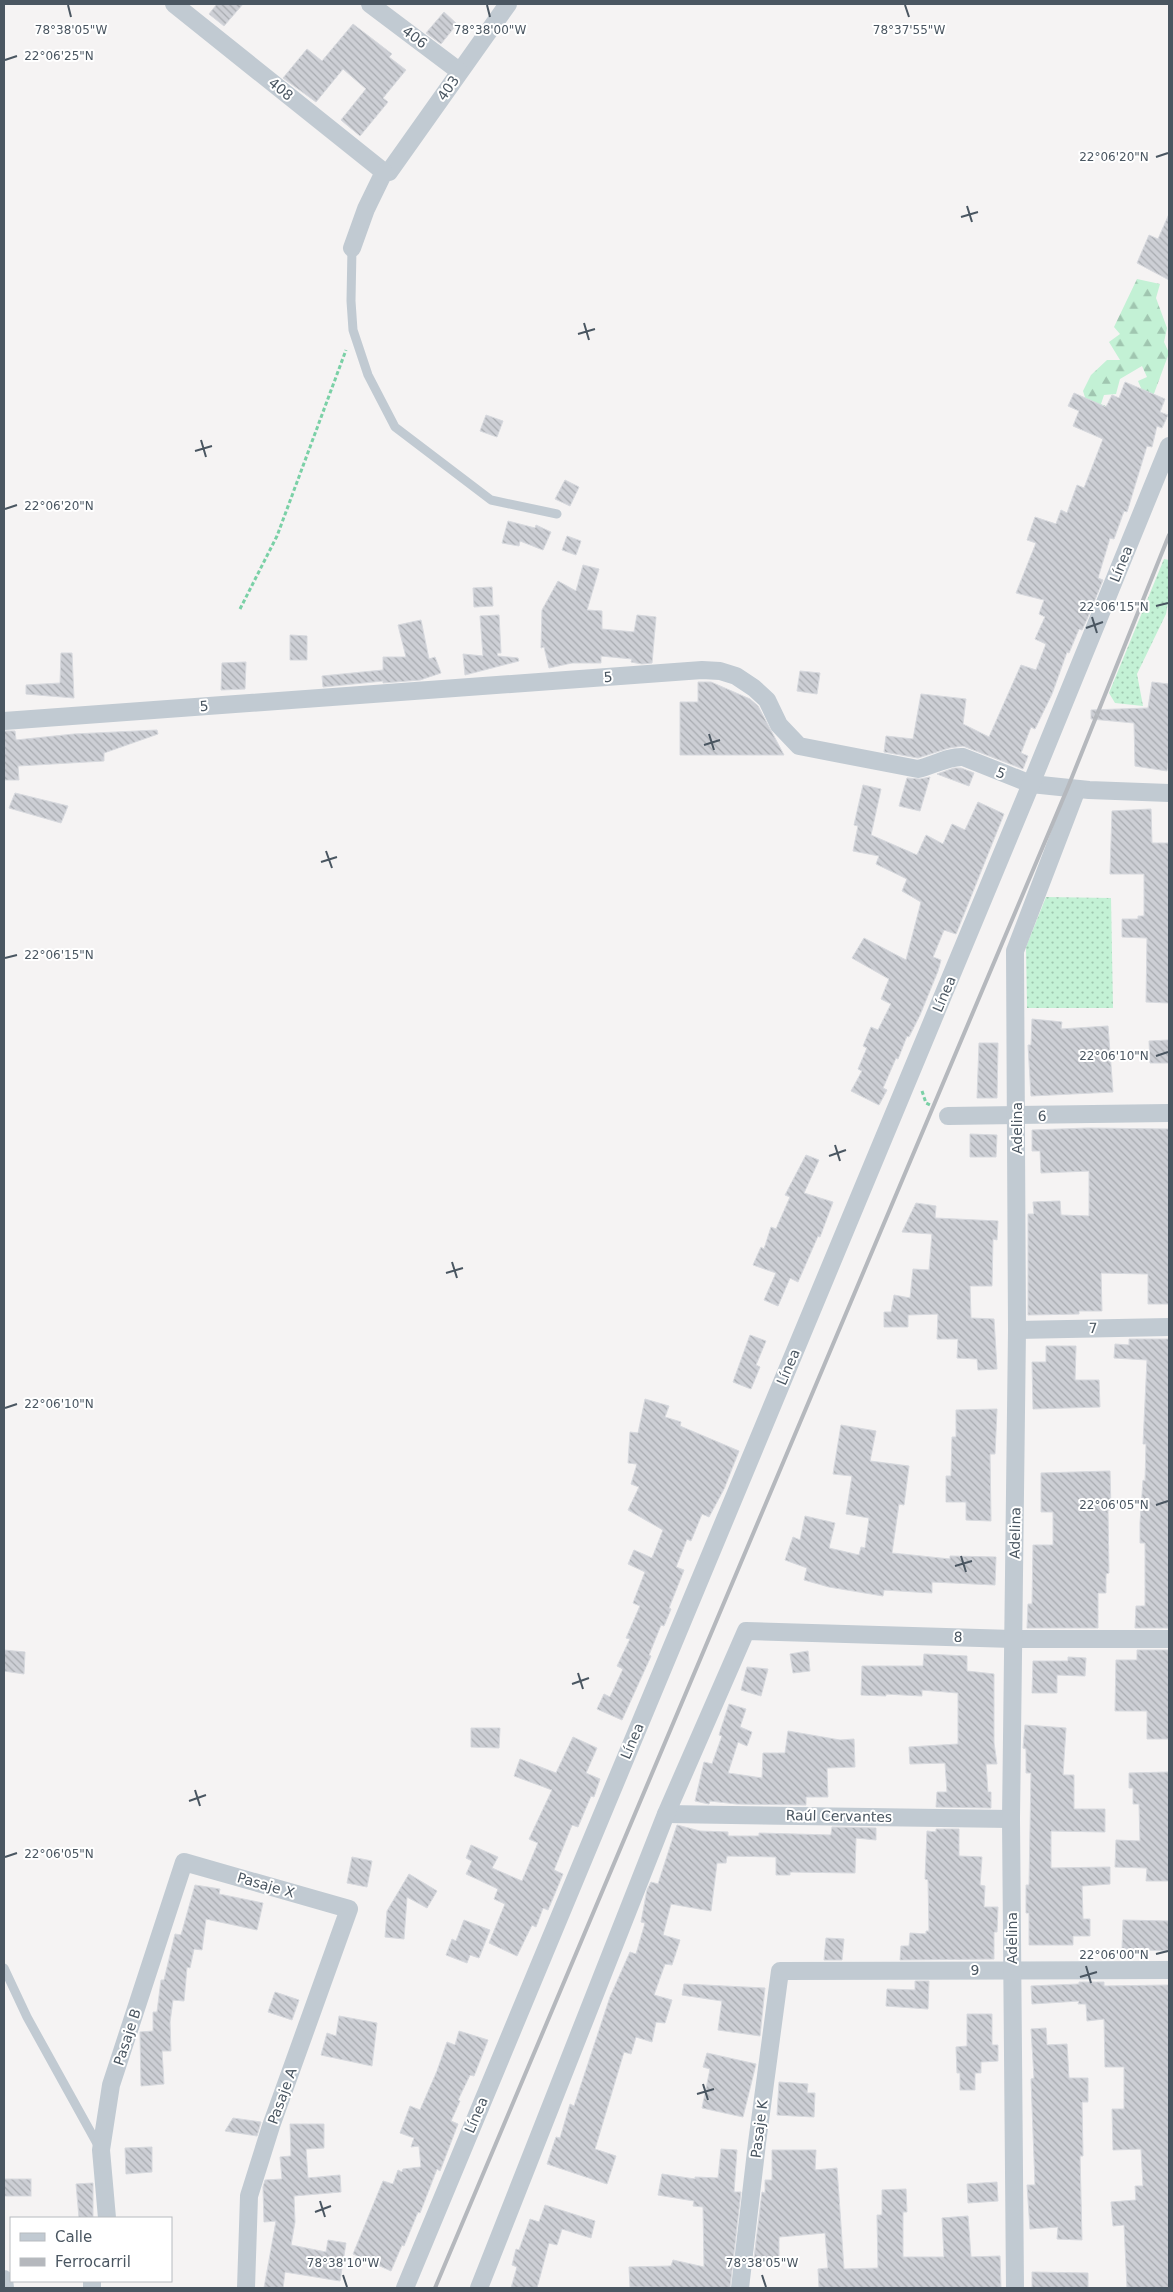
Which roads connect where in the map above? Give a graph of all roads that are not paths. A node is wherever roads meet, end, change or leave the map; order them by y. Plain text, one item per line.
1 (174, 4) edge
2 (370, 4) edge
3 (508, 4) edge
4 (459, 71) junction
5 (387, 172) junction
6 (352, 248) joint
7 (1169, 446) edge
8 (557, 514) dead end
9 (4, 721) edge
10 (1031, 784) junction
11 (1076, 789) junction
12 (1169, 793) edge
13 (1169, 1113) edge
14 (948, 1116) road end
15 (1017, 1116) junction
16 (1169, 1327) edge
17 (1017, 1330) junction
18 (1013, 1638) junction
19 (1169, 1639) edge
20 (666, 1814) junction
21 (1011, 1819) junction
22 (184, 1862) joint
23 (349, 1909) joint
24 (4, 1968) edge
25 (1012, 1970) junction
26 (1169, 1970) edge
27 (780, 1971) joint
28 (101, 2150) junction
29 (107, 2217) edge
30 (4, 2279) edge
31 (5, 2288) edge
32 (246, 2288) edge
33 (404, 2288) edge
34 (479, 2288) edge
35 (740, 2288) edge
36 (1015, 2288) edge

1 - 5 street, 408
2 - 4 street, 406
3 - 4 street, 403
4 - 5 street, 403
5 - 6 street, 403
6 - 8 lane
7 - 10 street, Línea
9 - 10 street, 5
10 - 11 street, 5
10 - 33 street, Línea
11 - 12 street, 5
11 - 15 street, Adelina
13 - 15 street, 6
14 - 15 street, 6
15 - 17 street, Adelina
16 - 17 street, 7
17 - 18 street, Adelina
18 - 19 street, 8
18 - 20 street, 8
18 - 21 street, Adelina
20 - 21 street, Raúl Cervantes
20 - 34 street
21 - 25 street, Adelina
22 - 23 street, Pasaje X
22 - 28 street, Pasaje B
23 - 32 street, Pasaje A
24 - 28 lane
25 - 26 street, 9
25 - 27 street, 9
25 - 36 street, Adelina
27 - 35 street, Pasaje K
28 - 29 street, Pasaje B
30 - 31 street

